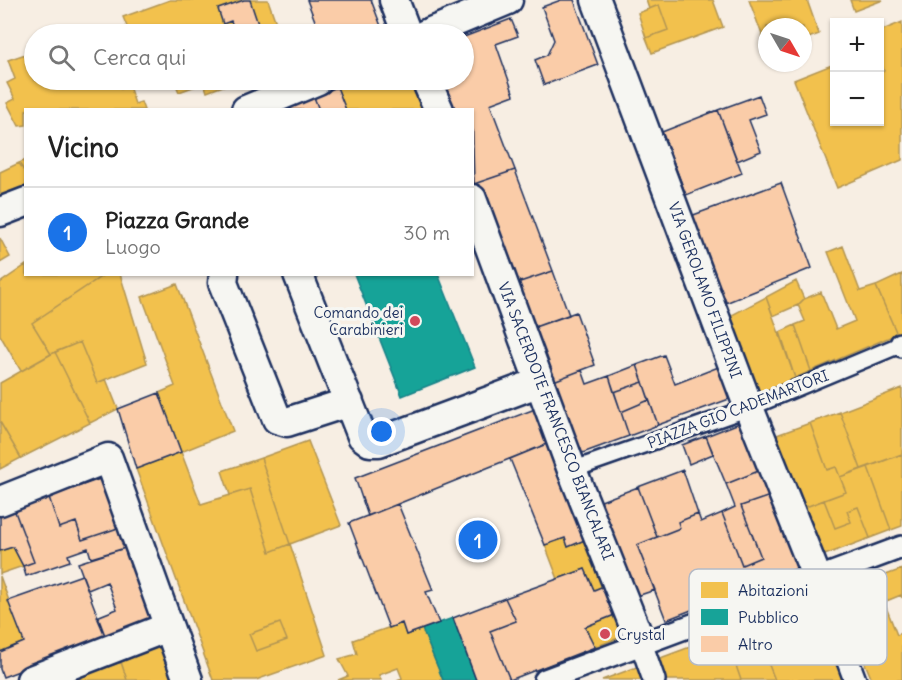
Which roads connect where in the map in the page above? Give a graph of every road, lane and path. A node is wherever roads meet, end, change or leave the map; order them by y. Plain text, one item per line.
1 (393, 0) edge
2 (508, 0) edge
3 (596, 0) edge
4 (403, 24) edge
5 (450, 24) edge
6 (294, 90) edge
7 (430, 90) edge
8 (251, 108) edge
9 (438, 108) edge
10 (24, 203) edge
11 (474, 204) edge
12 (0, 212) edge
13 (224, 276) edge
14 (299, 276) edge
15 (902, 345) edge
16 (540, 382) junction
17 (349, 402) junction
18 (749, 408) junction
19 (572, 471) junction
20 (0, 501) edge
21 (902, 547) edge
22 (813, 569) edge
23 (842, 569) edge
24 (689, 625) edge
25 (168, 627) junction
26 (641, 643) junction
27 (849, 665) edge
28 (31, 680) edge
29 (188, 680) edge
30 (545, 680) edge
31 (654, 680) edge
32 (855, 680) edge

1 - 4 street
2 - 5 street
3 - 18 street, VIA GEROLAMO FILIPPINI
6 - 8 street
7 - 9 street
10 - 12 street
11 - 16 street, VIA SACERDOTE FRANCESCO BIANCALARI
13 - 17 street
14 - 17 street
15 - 18 lane, PIAZZA GIO CADEMARTORI
16 - 17 street
16 - 19 street, VIA SACERDOTE FRANCESCO BIANCALARI
18 - 19 lane, PIAZZA GIO CADEMARTORI
18 - 22 street, VIA GEROLAMO FILIPPINI
19 - 26 street, VIA SACERDOTE FRANCESCO BIANCALARI
20 - 25 street
21 - 23 street
24 - 26 street
25 - 28 street
25 - 29 street
26 - 30 street
26 - 31 street
27 - 32 street

